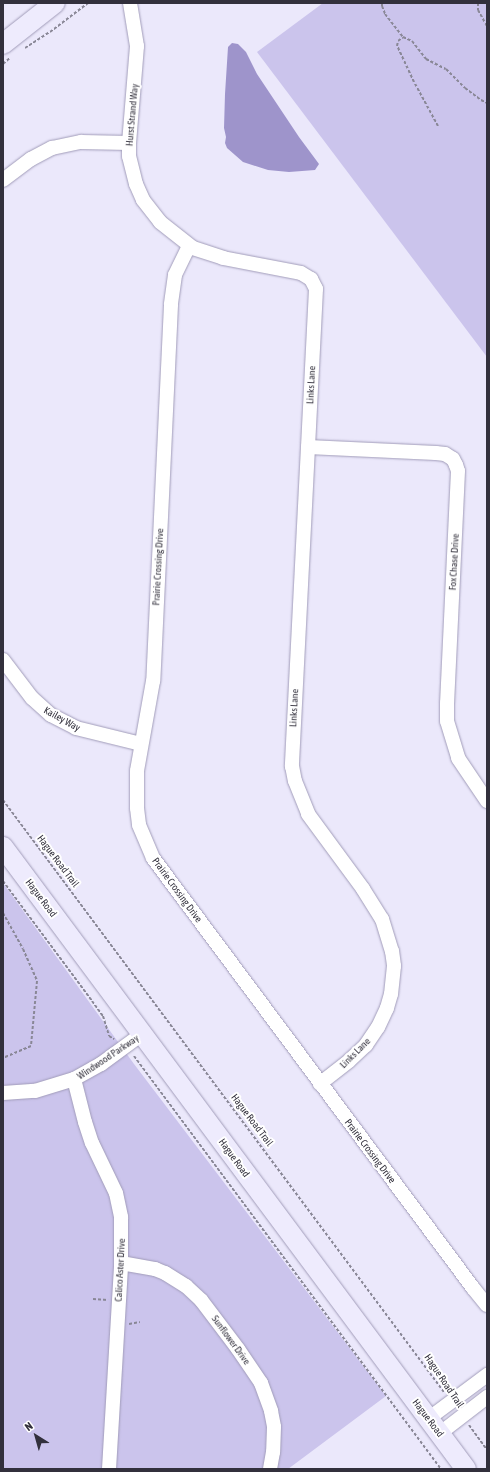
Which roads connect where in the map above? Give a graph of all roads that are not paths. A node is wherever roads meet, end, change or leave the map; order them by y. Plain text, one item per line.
1 (55, 3) edge
2 (130, 3) edge
3 (12, 50) edge
4 (129, 143) junction
5 (3, 180) edge
6 (189, 246) junction
7 (311, 279) joint
8 (308, 447) junction
9 (3, 660) edge
10 (141, 744) junction
11 (487, 801) edge
12 (3, 847) edge
13 (142, 1034) junction
14 (74, 1079) junction
15 (320, 1084) junction
16 (3, 1093) edge
17 (121, 1263) junction
18 (487, 1305) edge
19 (487, 1375) edge
20 (487, 1397) edge
21 (434, 1426) junction
22 (109, 1469) edge
23 (270, 1469) edge
24 (466, 1469) edge

1 - 3 main road
2 - 4 street, Hurst Strand Way
4 - 5 street
4 - 6 street, Hurst Strand Way
6 - 7 street, Hurst Strand Way
6 - 10 street, Prairie Crossing Drive
7 - 8 street, Links Lane
8 - 11 street, Fox Chase Drive
8 - 15 street, Links Lane
9 - 10 street, Kailey Way
10 - 15 street, Prairie Crossing Drive
12 - 13 main road, Hague Road
13 - 14 street, Windwood Parkway
13 - 21 main road, Hague Road
14 - 16 street, Windwood Parkway
14 - 17 street, Calico Aster Drive
15 - 18 street, Prairie Crossing Drive
17 - 22 street, Calico Aster Drive
17 - 23 street, Sunflower Drive
19 - 21 street
20 - 21 street
21 - 24 main road, Hague Road

